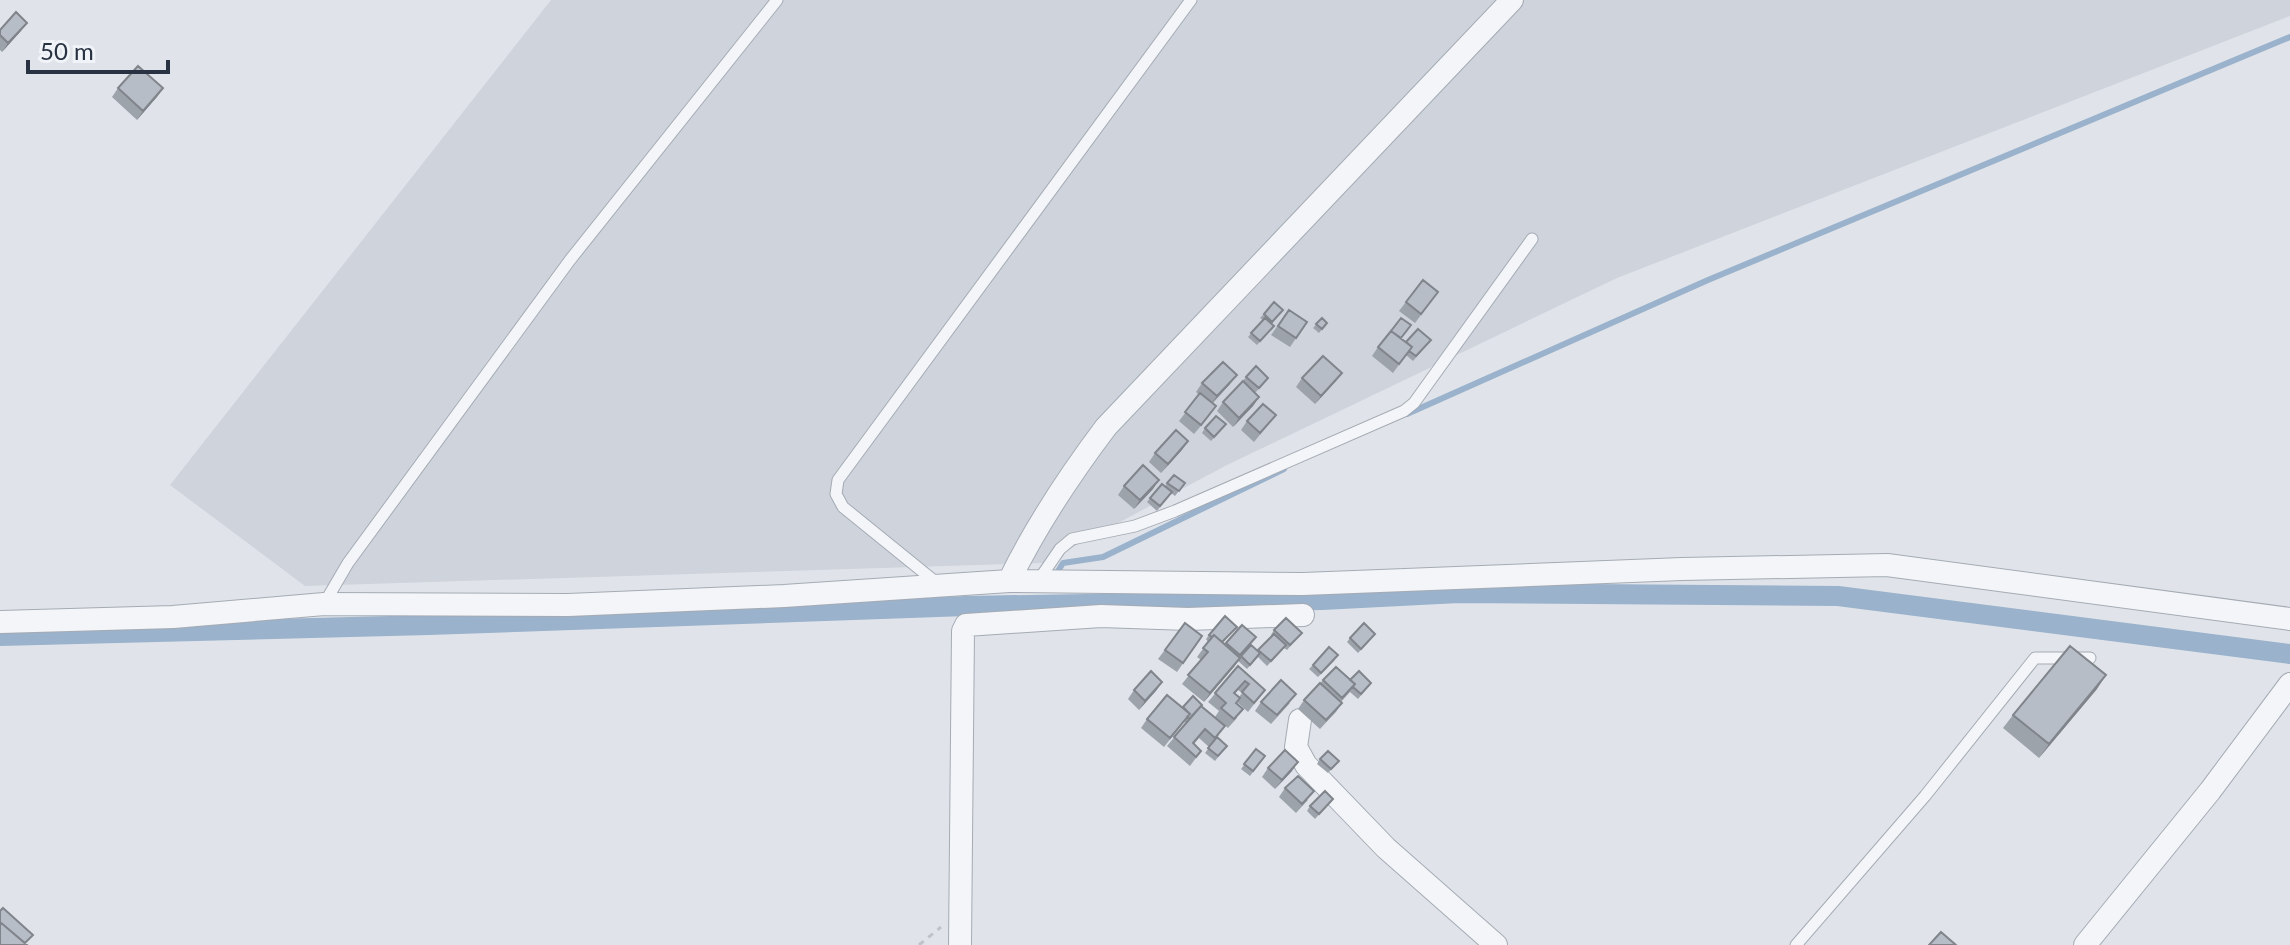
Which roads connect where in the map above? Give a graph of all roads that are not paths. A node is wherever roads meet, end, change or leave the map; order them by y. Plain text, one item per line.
1 (777, 0) edge
2 (1191, 0) edge
3 (1512, 0) edge
4 (1532, 239) dead end
5 (1009, 581) junction
6 (1037, 582) junction
7 (1101, 583) junction
8 (942, 587) junction
9 (324, 604) junction
10 (1303, 615) dead end
11 (1101, 616) junction
12 (2290, 619) edge
13 (0, 622) edge
14 (2090, 658) edge
15 (2290, 684) edge
16 (1300, 720) dead end
17 (960, 945) edge
18 (1496, 945) edge
19 (1796, 945) edge
20 (2085, 945) edge

1 - 9 lane
2 - 8 lane
3 - 5 street
4 - 6 lane
5 - 6 street
5 - 8 street
6 - 7 street
7 - 11 street
7 - 12 street
8 - 9 street
9 - 13 street
10 - 11 street
11 - 17 street
14 - 19 lane
15 - 20 street
16 - 18 street

